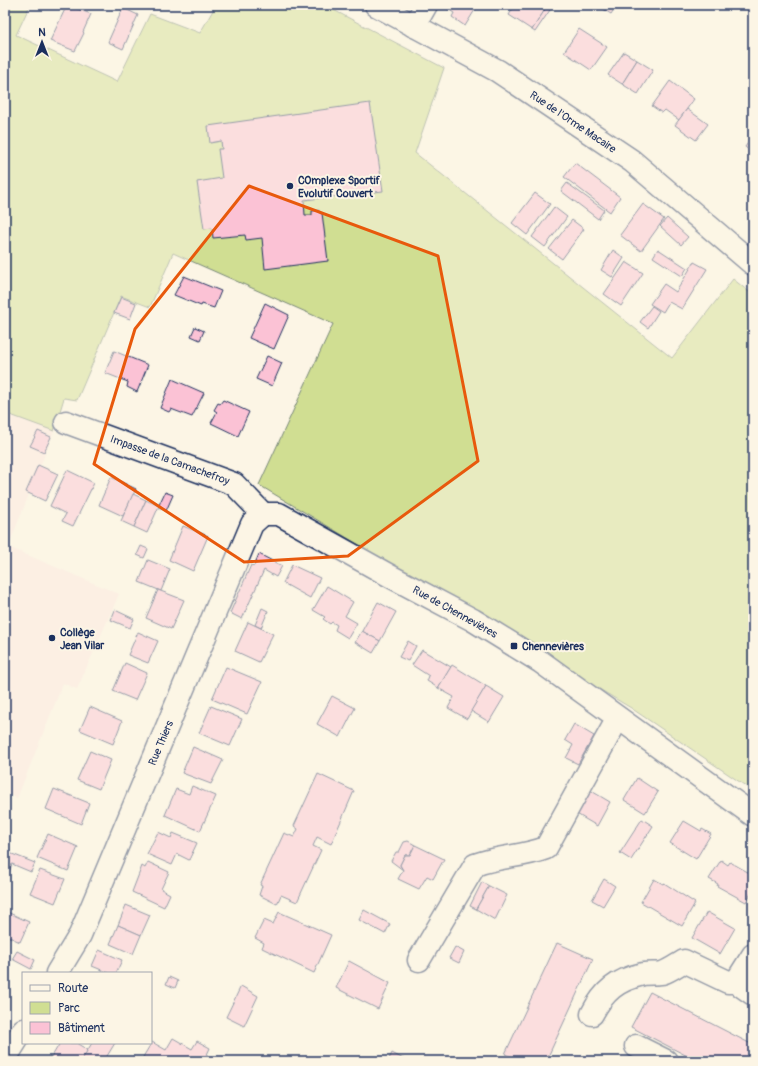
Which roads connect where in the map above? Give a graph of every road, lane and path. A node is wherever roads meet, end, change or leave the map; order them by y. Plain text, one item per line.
1 (376, 5) edge
2 (426, 5) edge
3 (414, 26) junction
4 (753, 264) edge
5 (66, 422) dead end
6 (263, 514) junction
7 (618, 718) junction
8 (753, 815) edge
9 (753, 955) edge
10 (419, 960) dead end
11 (58, 972) edge
12 (745, 988) edge
13 (592, 1014) dead end
14 (22, 1032) edge
15 (636, 1046) dead end
16 (5, 1059) edge
17 (666, 1061) edge

1 - 3 street, Rue de l'Orme Macaire
2 - 3 street
3 - 4 street, Rue de l'Orme Macaire
5 - 6 street, Impasse de la Camachefroy
6 - 7 street, Rue de Chennevières
6 - 11 street, Rue Thiers
7 - 8 street, Rue de Chennevières
7 - 10 street
9 - 12 street
12 - 13 street
14 - 16 street
15 - 17 street

